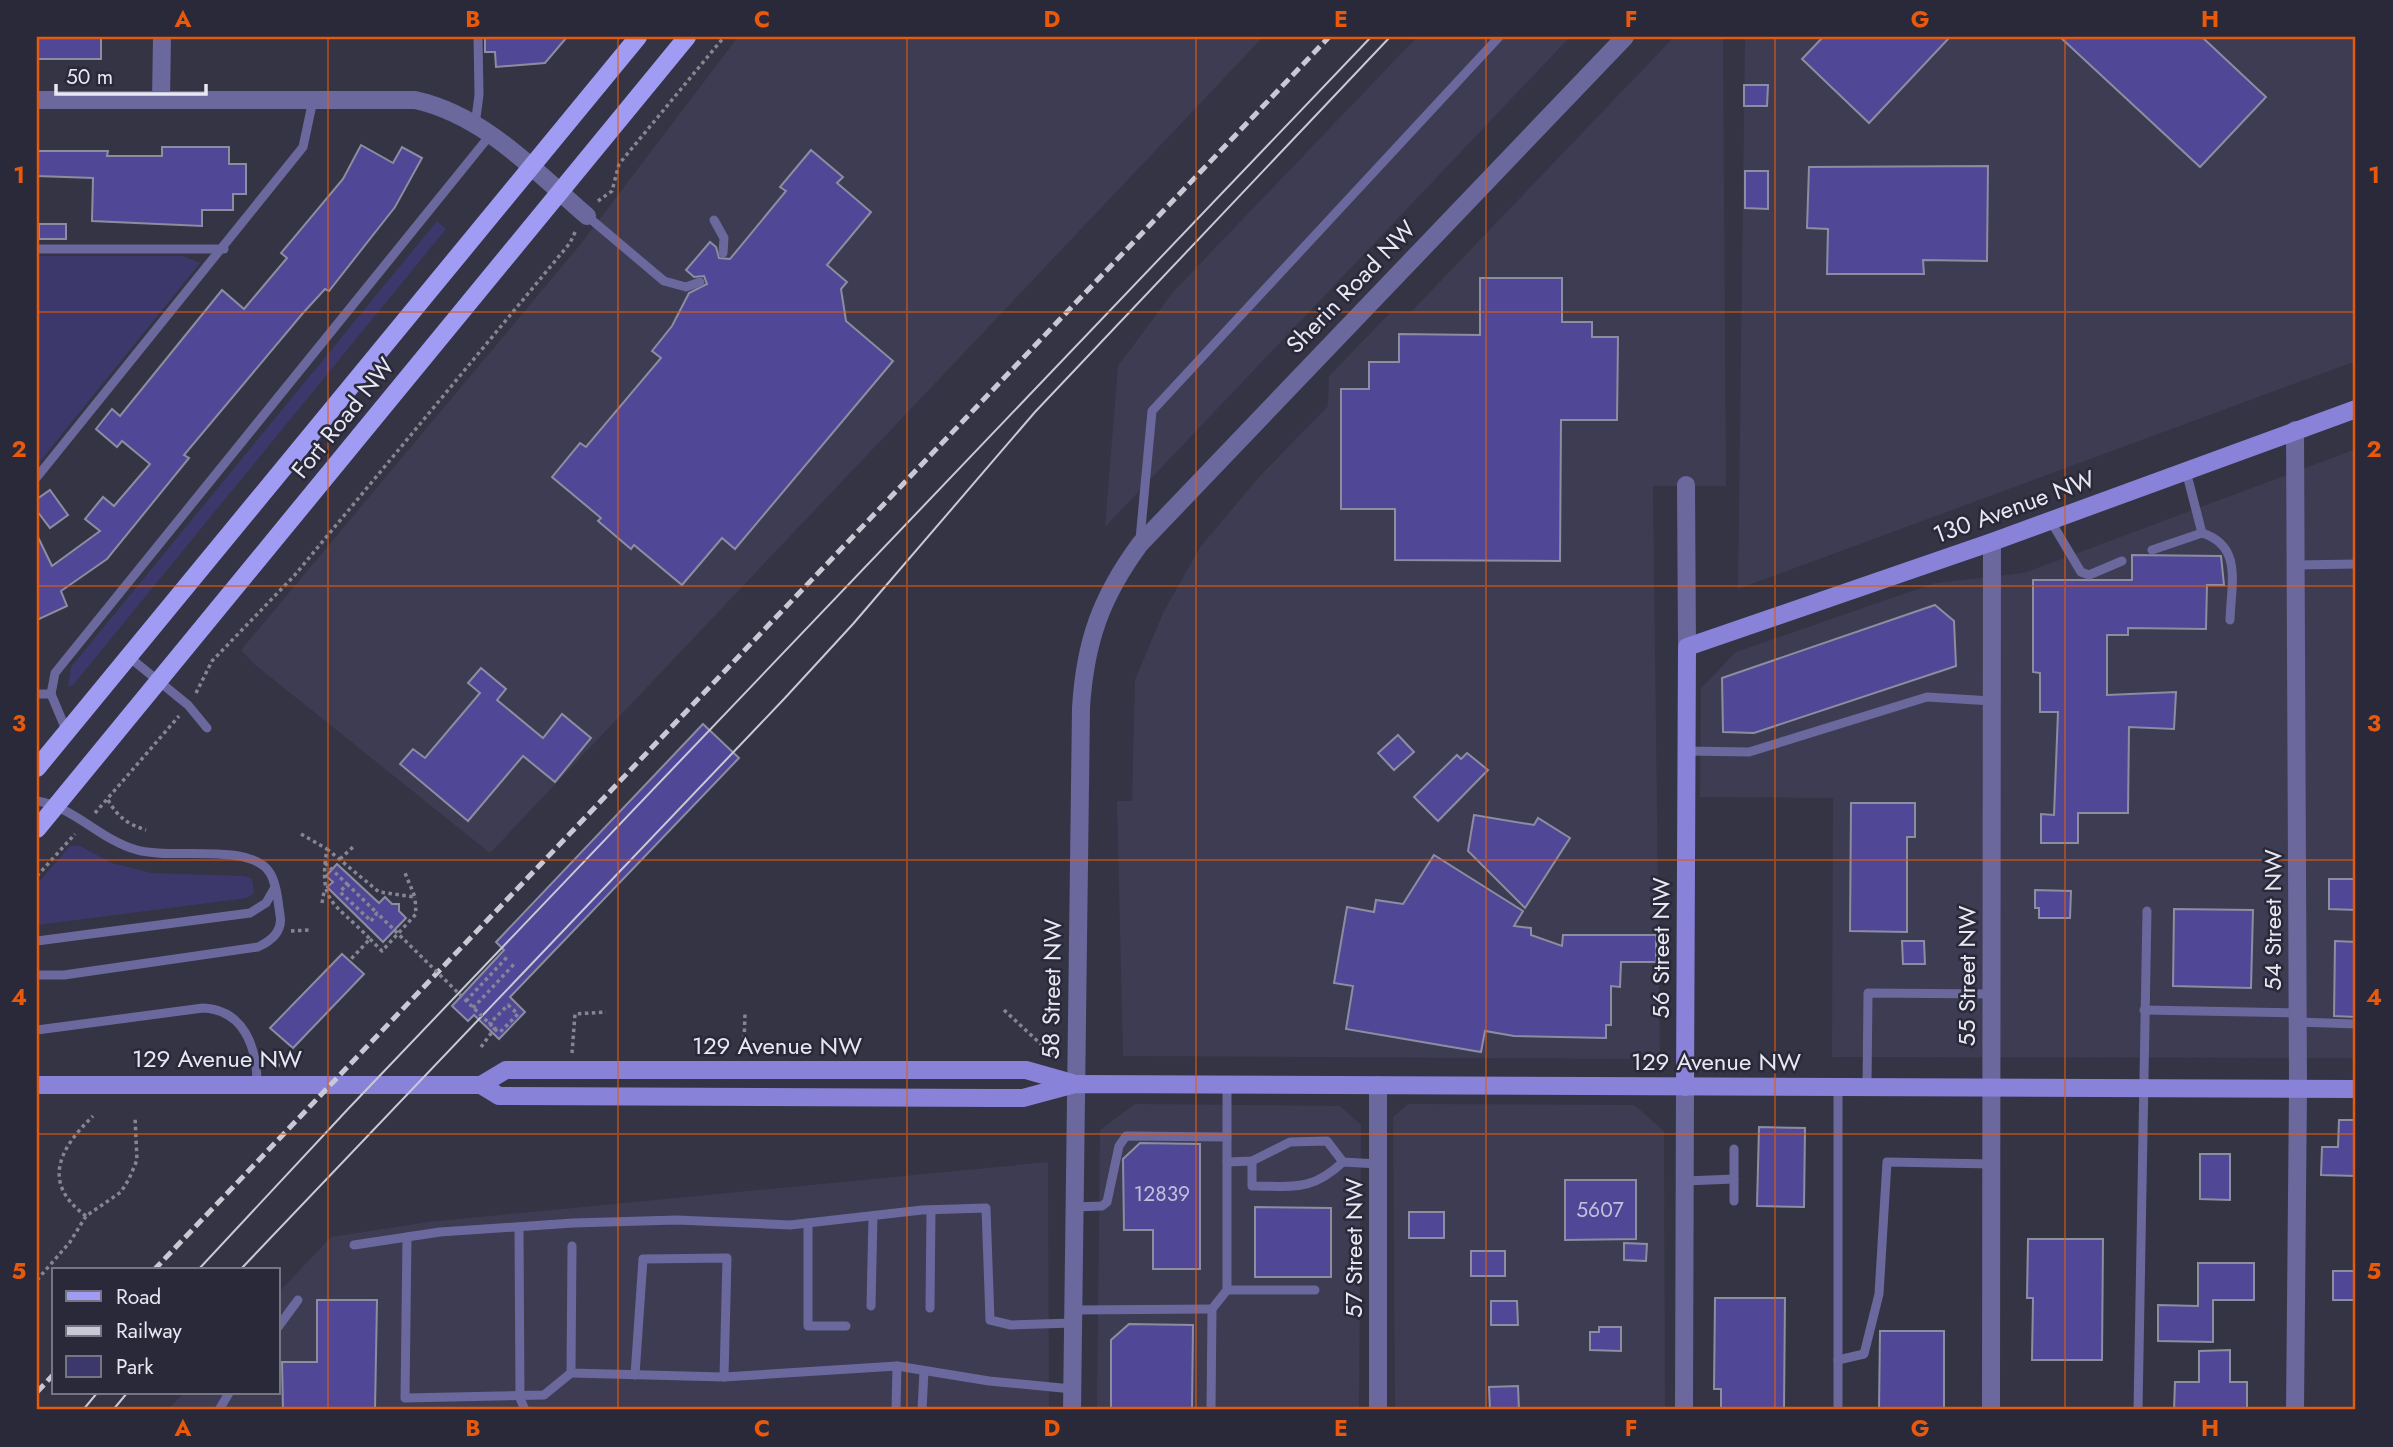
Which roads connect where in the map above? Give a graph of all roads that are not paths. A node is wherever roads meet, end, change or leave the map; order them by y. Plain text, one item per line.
1 (162, 37) edge
2 (478, 37) edge
3 (638, 37) edge
4 (687, 37) edge
5 (1499, 37) edge
6 (1625, 37) edge
7 (37, 100) edge
8 (161, 100) junction
9 (313, 100) junction
10 (475, 125) junction
11 (491, 134) junction
12 (531, 168) junction
13 (559, 192) junction
14 (587, 216) joint
15 (714, 220) dead end
16 (37, 249) edge
17 (224, 249) junction
18 (723, 253) dead end
19 (700, 282) dead end
20 (2356, 409) edge
21 (2295, 430) junction
22 (2186, 471) junction
23 (37, 477) edge
24 (1686, 485) dead end
25 (2049, 520) junction
26 (2202, 533) junction
27 (1992, 542) junction
28 (1140, 544) junction
29 (2152, 550) dead end
30 (2122, 561) dead end
31 (2356, 564) edge
32 (2296, 565) junction
33 (1117, 576) joint
34 (2230, 620) dead end
35 (1687, 647) junction
36 (129, 657) junction
37 (159, 681) junction
38 (37, 694) edge
39 (51, 694) junction
40 (1992, 701) junction
41 (207, 728) dead end
42 (67, 732) junction
43 (1686, 751) junction
44 (37, 768) edge
45 (37, 801) edge
46 (58, 805) junction
47 (37, 829) edge
48 (275, 887) junction
49 (2147, 911) dead end
50 (37, 941) edge
51 (37, 975) edge
52 (1992, 994) junction
53 (2144, 1010) junction
54 (2298, 1017) junction
55 (2356, 1024) edge
56 (37, 1030) edge
57 (257, 1084) junction
58 (1075, 1084) junction
59 (37, 1085) edge
60 (481, 1085) junction
61 (1227, 1085) junction
62 (1378, 1085) junction
63 (1685, 1087) junction
64 (1838, 1087) junction
65 (1867, 1087) junction
66 (1992, 1088) junction
67 (2142, 1088) junction
68 (2298, 1089) junction
69 (2356, 1089) edge
70 (1227, 1137) junction
71 (1734, 1149) dead end
72 (1252, 1161) junction
73 (1227, 1162) junction
74 (1343, 1162) junction
75 (1378, 1164) junction
76 (1992, 1164) junction
77 (1734, 1180) junction
78 (1685, 1181) junction
79 (1734, 1201) dead end
80 (1074, 1207) junction
81 (931, 1210) junction
82 (873, 1216) junction
83 (808, 1223) junction
84 (519, 1227) junction
85 (407, 1237) junction
86 (354, 1245) dead end
87 (572, 1246) dead end
88 (1227, 1290) junction
89 (1315, 1290) dead end
90 (298, 1300) dead end
91 (871, 1306) dead end
92 (930, 1308) dead end
93 (1212, 1309) junction
94 (1073, 1316) junction
95 (280, 1324) edge
96 (846, 1326) dead end
97 (1838, 1360) junction
98 (897, 1366) junction
99 (925, 1371) junction
100 (571, 1373) junction
101 (635, 1374) junction
102 (724, 1377) junction
103 (1072, 1389) junction
104 (228, 1394) edge
105 (520, 1398) junction
106 (1838, 1406) edge
107 (219, 1410) edge
108 (525, 1410) edge
109 (896, 1410) edge
110 (922, 1410) edge
111 (1072, 1410) edge
112 (1211, 1410) edge
113 (1378, 1410) edge
114 (1684, 1410) edge
115 (1849, 1410) edge
116 (1991, 1410) edge
117 (2138, 1410) edge
118 (2295, 1410) edge

1 - 8 street
2 - 10 lane
3 - 12 main road, Fort Road NW
4 - 13 main road, Fort Road NW
5 - 28 lane
6 - 28 street, Sherin Road NW
7 - 8 street
8 - 9 street
9 - 10 street
9 - 17 lane
10 - 11 street
11 - 12 street
11 - 39 lane
12 - 13 street
12 - 36 main road, Fort Road NW
13 - 14 street
13 - 37 main road, Fort Road NW
14 - 19 lane
15 - 18 lane
16 - 17 lane
17 - 23 lane
20 - 21 street, 130 Avenue NW
21 - 22 street, 130 Avenue NW
21 - 32 street, 54 Street NW
22 - 25 street, 130 Avenue NW
22 - 26 lane
24 - 35 street, 56 Street NW
25 - 27 street, 130 Avenue NW
25 - 30 lane
26 - 29 lane
26 - 34 lane
27 - 35 street, 130 Avenue NW
27 - 40 street, 55 Street NW
28 - 33 street, Sherin Road NW
31 - 32 lane
32 - 54 street, 54 Street NW
33 - 58 street, 58 Street NW
35 - 43 street, 56 Street NW
36 - 37 lane
36 - 42 main road, Fort Road NW
37 - 41 lane
37 - 46 main road, Fort Road NW
38 - 39 lane
39 - 42 lane
40 - 43 lane
40 - 52 street, 55 Street NW
42 - 44 main road, Fort Road NW
43 - 63 street, 56 Street NW
45 - 46 lane
46 - 47 main road, Fort Road NW
46 - 48 lane
48 - 50 lane
48 - 51 lane
49 - 53 lane
52 - 65 lane
52 - 66 street, 55 Street NW
53 - 54 lane
53 - 67 lane
54 - 55 lane
54 - 68 street, 54 Street NW
56 - 57 lane
57 - 59 street, 129 Avenue NW
57 - 60 street, 129 Avenue NW
58 - 60 street, 129 Avenue NW
58 - 60 street, 129 Avenue NW
58 - 61 street, 129 Avenue NW
58 - 80 street, 58 Street NW
61 - 62 street, 129 Avenue NW
61 - 70 lane
62 - 63 street, 129 Avenue NW
62 - 75 street, 57 Street NW
63 - 64 street, 129 Avenue NW
63 - 78 street, 56 Street NW
64 - 65 street, 129 Avenue NW
64 - 97 lane
65 - 66 street, 129 Avenue NW
66 - 67 street, 129 Avenue NW
66 - 76 street, 55 Street NW
67 - 68 street, 129 Avenue NW
67 - 117 lane
68 - 69 street, 129 Avenue NW
68 - 118 street, 54 Street NW
70 - 73 lane
70 - 80 lane
71 - 77 lane
72 - 73 lane
72 - 74 lane
72 - 74 lane
73 - 88 lane
74 - 75 lane
75 - 113 street, 57 Street NW
76 - 97 lane
76 - 116 street, 55 Street NW
77 - 78 lane
77 - 79 lane
78 - 114 street, 56 Street NW
80 - 94 street, 58 Street NW
81 - 82 lane
81 - 92 lane
81 - 94 lane
82 - 83 lane
82 - 91 lane
83 - 84 lane
83 - 96 lane
84 - 85 lane
84 - 105 lane
85 - 86 lane
85 - 105 lane
87 - 100 lane
88 - 89 lane
88 - 93 lane
90 - 95 lane
93 - 94 lane
93 - 112 lane
94 - 103 street, 58 Street NW
97 - 106 lane
98 - 99 lane
98 - 102 lane
98 - 109 lane
99 - 103 lane
99 - 110 lane
100 - 101 lane
100 - 105 lane
101 - 102 lane
101 - 102 lane
103 - 111 street, 58 Street NW
104 - 107 lane
105 - 108 lane
106 - 115 lane

